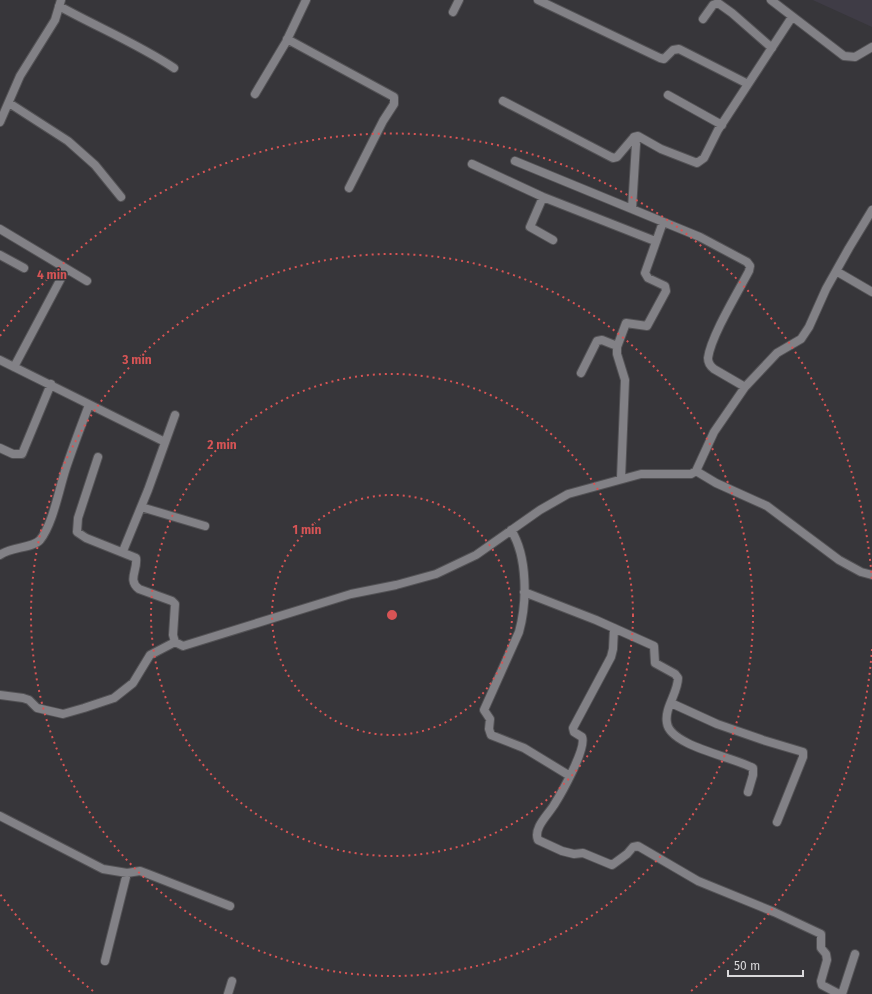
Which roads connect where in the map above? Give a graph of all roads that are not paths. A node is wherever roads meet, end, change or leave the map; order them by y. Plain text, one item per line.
1 (306, 0) edge
2 (459, 0) edge
3 (538, 0) edge
4 (771, 0) edge
5 (60, 3) edge
6 (453, 12) dead end
7 (792, 17) junction
8 (703, 19) dead end
9 (287, 40) junction
10 (872, 47) edge
11 (772, 48) junction
12 (174, 68) dead end
13 (748, 84) junction
14 (255, 94) dead end
15 (668, 95) dead end
16 (503, 101) dead end
17 (5, 106) edge
18 (0, 122) edge
19 (722, 125) junction
20 (634, 137) junction
21 (516, 161) dead end
22 (472, 164) dead end
23 (349, 188) dead end
24 (122, 197) dead end
25 (543, 197) junction
26 (632, 209) junction
27 (872, 210) edge
28 (663, 222) junction
29 (0, 229) edge
30 (553, 240) dead end
31 (656, 241) junction
32 (0, 255) edge
33 (24, 268) dead end
34 (66, 269) junction
35 (836, 271) junction
36 (87, 281) dead end
37 (872, 292) edge
38 (617, 346) junction
39 (0, 360) edge
40 (14, 367) junction
41 (582, 372) dead end
42 (51, 384) junction
43 (745, 388) junction
44 (89, 405) junction
45 (175, 415) dead end
46 (165, 442) junction
47 (0, 448) edge
48 (98, 457) dead end
49 (696, 471) junction
50 (621, 478) junction
51 (141, 507) junction
52 (205, 526) dead end
53 (511, 530) junction
54 (123, 552) junction
55 (0, 555) edge
56 (872, 575) edge
57 (524, 592) junction
58 (614, 628) junction
59 (175, 642) junction
60 (0, 695) edge
61 (671, 703) junction
62 (570, 776) junction
63 (748, 792) dead end
64 (0, 816) edge
65 (777, 822) dead end
66 (128, 873) junction
67 (230, 906) dead end
68 (855, 954) dead end
69 (105, 961) dead end
70 (232, 981) dead end
71 (228, 994) edge
72 (840, 994) edge

1 - 9 street
2 - 6 street
3 - 13 street
4 - 7 street
5 - 12 street
5 - 17 street
7 - 10 street
7 - 11 street
8 - 11 street
9 - 14 street
9 - 23 street
11 - 13 street
13 - 19 street
15 - 19 street
16 - 20 street
17 - 18 street
17 - 24 street
19 - 20 street
20 - 26 street
21 - 26 street
22 - 25 street
25 - 30 street
25 - 31 street
26 - 28 street
27 - 35 street
28 - 31 street
28 - 43 street
29 - 34 street
31 - 38 street
32 - 33 street
34 - 36 street
34 - 40 street
35 - 37 street
35 - 43 street
38 - 41 street
38 - 50 street
39 - 40 street
40 - 42 street
42 - 44 street
42 - 47 street
43 - 49 street
44 - 46 street
44 - 55 street
45 - 46 street
46 - 51 street
48 - 54 street
49 - 50 street
49 - 56 street
50 - 53 street
51 - 52 street
51 - 54 street
53 - 57 street
53 - 59 street
54 - 59 street
57 - 58 street
57 - 62 street
58 - 61 street
58 - 62 street
59 - 60 street
61 - 63 street
61 - 65 street
62 - 72 street
64 - 66 street
66 - 67 street
66 - 69 street
68 - 72 street
70 - 71 street

